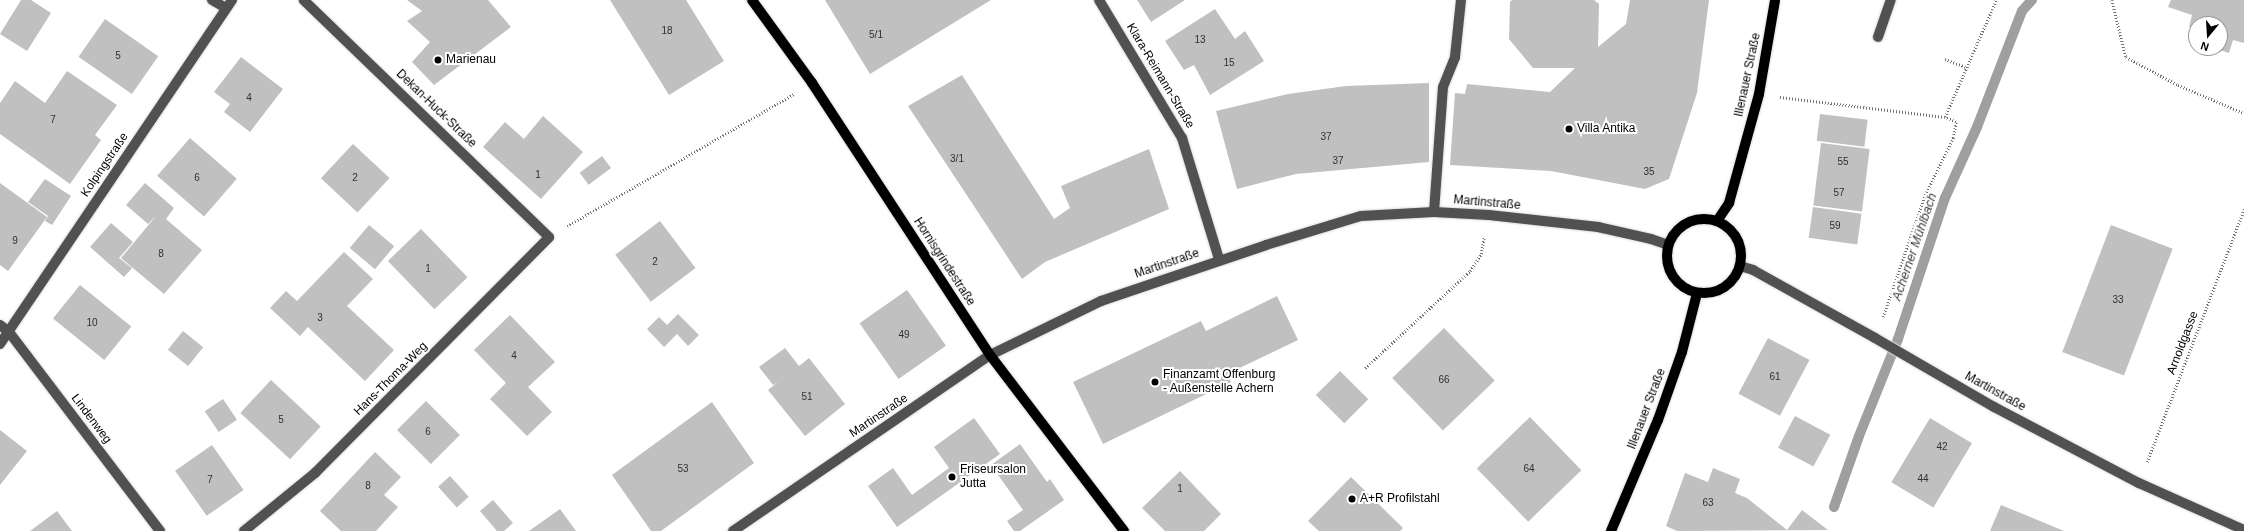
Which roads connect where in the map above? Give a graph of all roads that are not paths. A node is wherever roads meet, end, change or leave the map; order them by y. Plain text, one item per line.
1 (212, 0) edge
2 (304, 0) edge
3 (752, 0) edge
4 (1099, 0) edge
5 (1461, 0) edge
6 (1775, 0) edge
7 (1891, 0) edge
8 (229, 4) edge
9 (1878, 37) dead end
10 (1434, 212) junction
11 (1717, 221) junction
12 (549, 237) joint
13 (1668, 245) junction
14 (1219, 259) junction
15 (1740, 266) junction
16 (1697, 293) junction
17 (0, 325) edge
18 (9, 332) junction
19 (0, 344) edge
20 (990, 355) junction
21 (2244, 530) edge
22 (160, 531) edge
23 (244, 531) edge
24 (733, 531) edge
25 (1124, 531) edge
26 (1611, 531) edge

1 - 8 street
2 - 12 street, Dekan-Huck-Straße
3 - 20 main road, Hornisgrindestraße
4 - 14 street, Klara-Reimann-Straße
5 - 10 street
6 - 11 main road, Illenauer Straße
7 - 9 street
8 - 18 street, Kolpingstraße
10 - 13 street, Martinstraße
10 - 14 street, Martinstraße
11 - 13 main road
11 - 15 main road
12 - 23 street, Hans-Thoma-Weg
13 - 16 main road
14 - 20 street, Martinstraße
15 - 16 main road
15 - 21 street, Martinstraße
16 - 26 main road, Illenauer Straße
17 - 18 street, Lindenweg
18 - 19 street, Kolpingstraße
18 - 22 street, Lindenweg
20 - 24 street, Martinstraße
20 - 25 main road, Hornisgrindestraße

